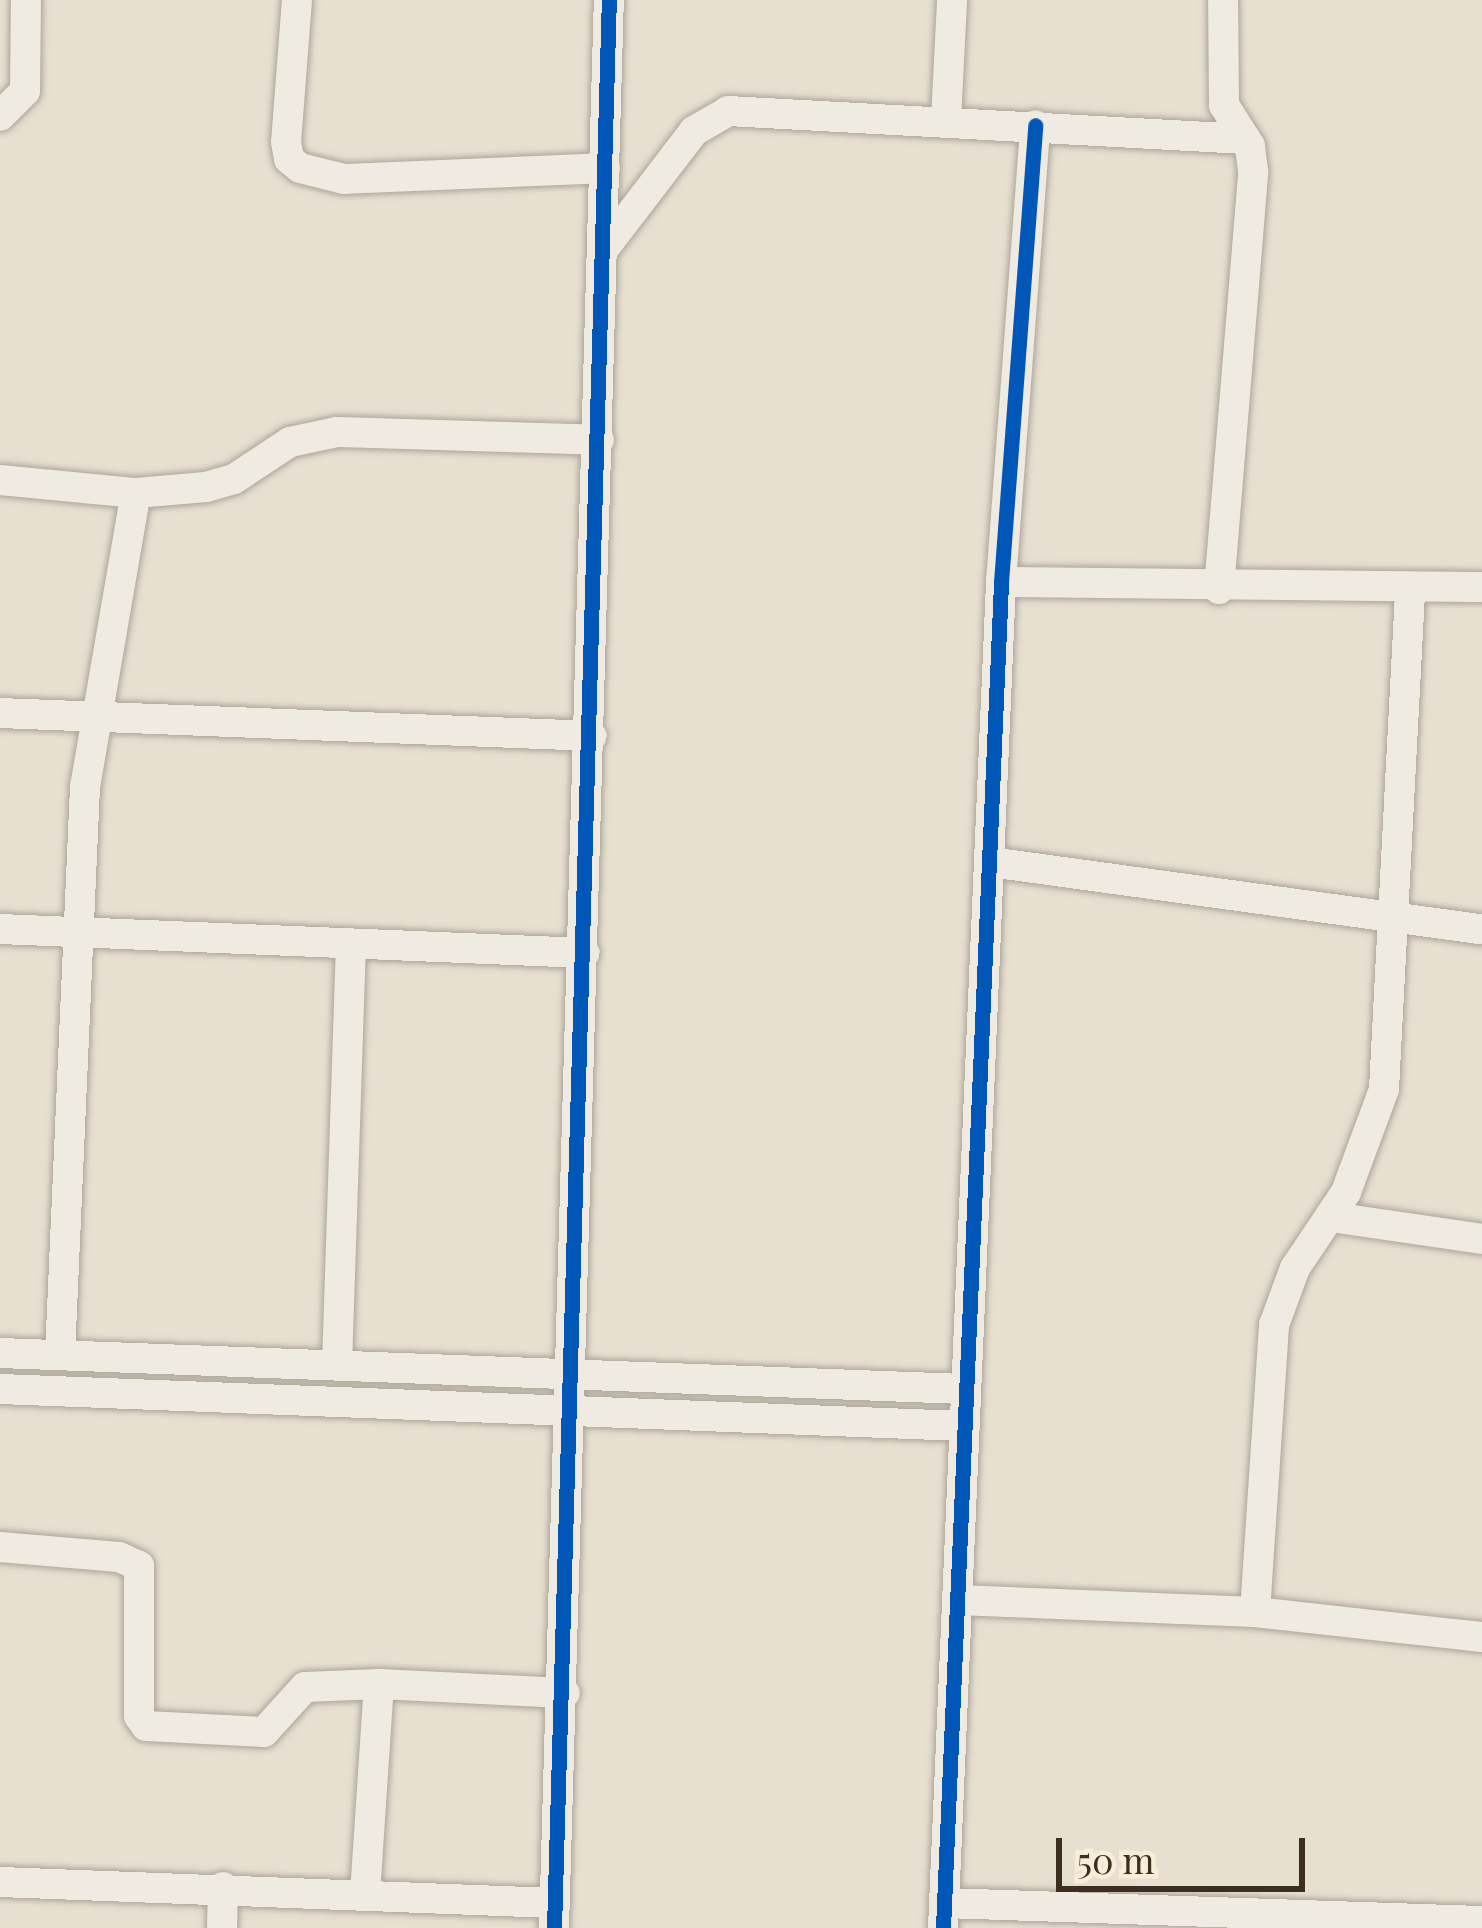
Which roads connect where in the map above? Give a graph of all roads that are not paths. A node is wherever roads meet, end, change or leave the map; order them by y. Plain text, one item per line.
1 (26, 0) edge
2 (297, 0) edge
3 (609, 0) edge
4 (952, 0) edge
5 (1223, 0) edge
6 (0, 116) edge
7 (946, 120) junction
8 (1035, 125) junction
9 (1246, 139) junction
10 (605, 168) junction
11 (603, 250) junction
12 (599, 440) junction
13 (0, 480) edge
14 (136, 493) junction
15 (1001, 582) junction
16 (1482, 587) edge
17 (1219, 589) junction
18 (1410, 591) junction
19 (95, 712) junction
20 (0, 713) edge
21 (592, 736) junction
22 (990, 862) junction
23 (1392, 921) junction
24 (0, 929) edge
25 (1482, 929) edge
26 (73, 933) junction
27 (351, 944) junction
28 (585, 953) junction
29 (1333, 1217) junction
30 (1482, 1239) edge
31 (0, 1353) edge
32 (59, 1355) junction
33 (337, 1365) junction
34 (574, 1370) junction
35 (0, 1389) edge
36 (962, 1389) junction
37 (572, 1409) junction
38 (961, 1426) junction
39 (0, 1547) edge
40 (958, 1600) junction
41 (1256, 1612) junction
42 (1482, 1637) edge
43 (379, 1684) junction
44 (565, 1694) junction
45 (0, 1882) edge
46 (223, 1887) junction
47 (365, 1894) junction
48 (554, 1916) edge
49 (943, 1916) edge
50 (1482, 1921) edge
51 (1233, 1922) edge
52 (221, 1928) edge

1 - 6 street
2 - 10 street
3 - 10 street
4 - 7 street
5 - 9 street
7 - 8 street
7 - 11 street
8 - 9 street
8 - 15 street
9 - 17 street
10 - 11 street
11 - 12 street
12 - 14 street
12 - 21 street
13 - 14 street
14 - 19 street
15 - 17 street
15 - 22 street
16 - 18 street
17 - 18 street
18 - 23 street
19 - 20 street
19 - 21 street
19 - 26 street
21 - 28 street
22 - 23 street
22 - 36 street
23 - 25 street
23 - 29 street
24 - 26 street
26 - 27 street
26 - 32 street
27 - 28 street
27 - 33 street
28 - 34 street
29 - 30 street
29 - 41 street
31 - 32 street
32 - 33 street
33 - 34 street
34 - 36 street
34 - 37 street
35 - 37 street
36 - 38 street
37 - 38 street
37 - 44 street
38 - 40 street
39 - 43 street
40 - 41 street
40 - 49 street
41 - 42 street
43 - 44 street
43 - 47 street
44 - 48 street
45 - 46 street
46 - 47 street
46 - 52 street
47 - 48 street
49 - 51 street
50 - 51 street

